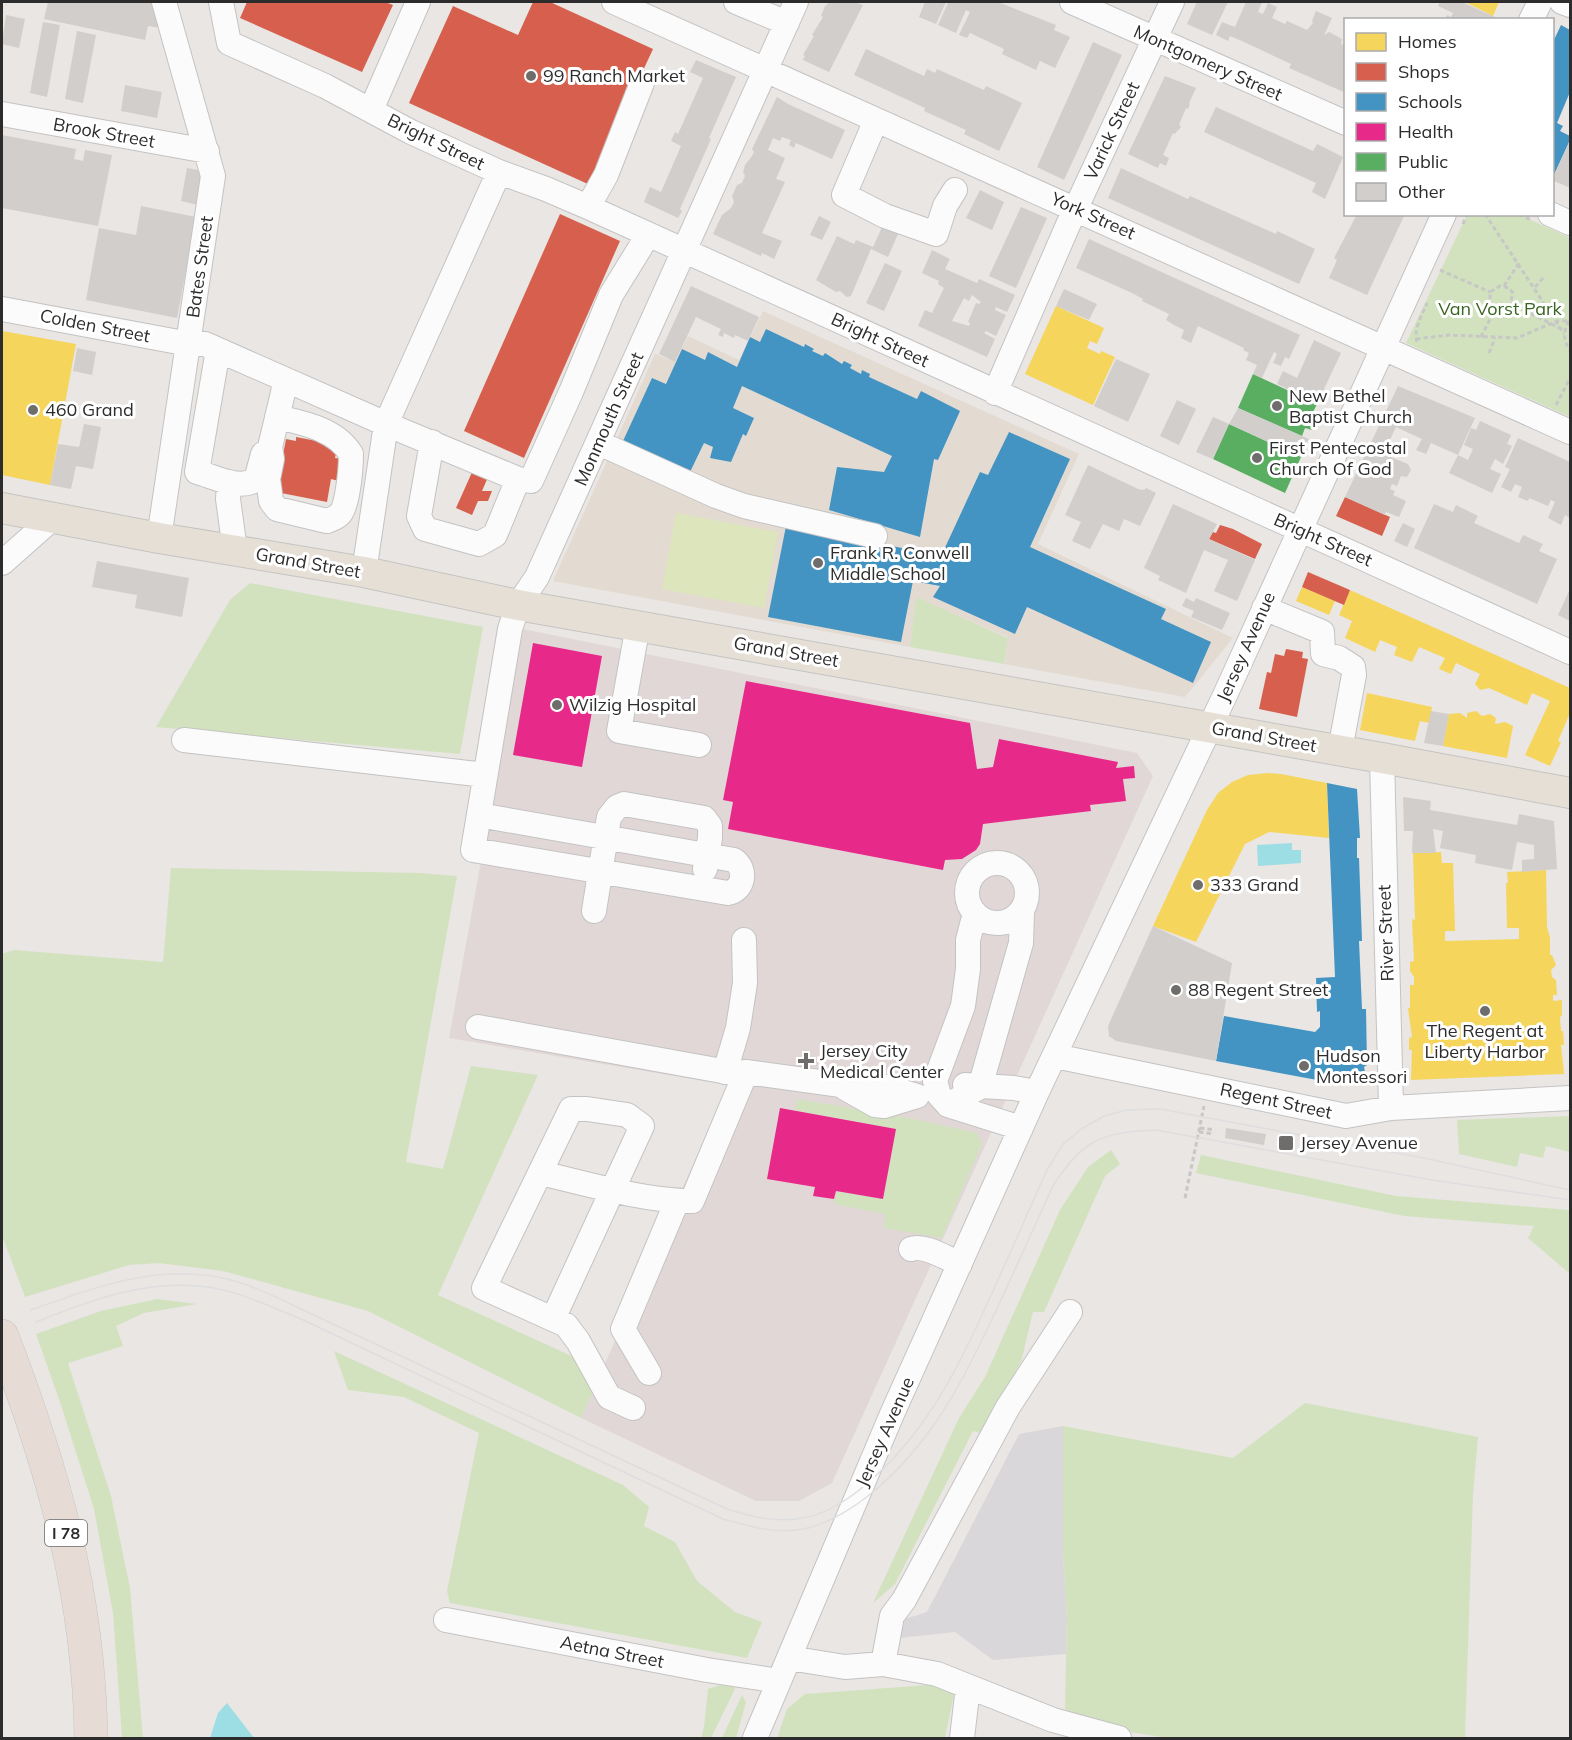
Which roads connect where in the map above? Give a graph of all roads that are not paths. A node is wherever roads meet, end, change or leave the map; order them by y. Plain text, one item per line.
1 (164, 2) edge
2 (220, 2) edge
3 (418, 2) edge
4 (614, 2) edge
5 (736, 2) edge
6 (796, 2) edge
7 (1072, 2) edge
8 (1172, 2) edge
9 (1539, 2) edge
10 (1562, 2) edge
11 (1570, 5) edge
12 (1533, 18) edge
13 (787, 23) junction
14 (1155, 39) junction
15 (766, 71) junction
16 (642, 83) dead end
17 (370, 110) junction
18 (2, 114) edge
19 (876, 120) junction
20 (1344, 122) edge
21 (207, 151) junction
22 (499, 172) junction
23 (955, 190) dead end
24 (588, 207) junction
25 (1076, 208) junction
26 (1554, 216) edge
27 (1570, 223) edge
28 (1451, 224) edge
29 (648, 235) junction
30 (684, 251) junction
31 (2, 309) edge
32 (189, 344) junction
33 (1383, 347) junction
34 (218, 350) junction
35 (286, 380) junction
36 (995, 393) junction
37 (339, 404) junction
38 (277, 417) junction
39 (386, 424) junction
40 (310, 425) junction
41 (1570, 432) edge
42 (432, 442) junction
43 (599, 444) junction
44 (270, 447) junction
45 (518, 479) junction
46 (229, 482) junction
47 (2, 508) edge
48 (54, 518) junction
49 (1300, 530) junction
50 (875, 536) dead end
51 (159, 538) junction
52 (235, 550) junction
53 (2, 563) edge
54 (364, 572) junction
55 (518, 605) junction
56 (1264, 608) junction
57 (638, 625) junction
58 (1570, 652) edge
59 (1209, 727) junction
60 (184, 740) dead end
61 (699, 745) dead end
62 (1340, 750) junction
63 (1382, 758) junction
64 (485, 775) junction
65 (1570, 794) edge
66 (478, 815) junction
67 (605, 838) junction
68 (707, 855) junction
69 (601, 872) junction
70 (701, 889) junction
71 (594, 911) dead end
72 (1022, 912) junction
73 (975, 913) junction
74 (744, 940) dead end
75 (478, 1027) dead end
76 (1055, 1056) junction
77 (736, 1072) junction
78 (980, 1087) junction
79 (1037, 1092) junction
80 (935, 1094) junction
81 (1570, 1098) edge
82 (1391, 1108) junction
83 (1022, 1128) junction
84 (541, 1173) junction
85 (613, 1190) junction
86 (677, 1201) junction
87 (916, 1250) dead end
88 (960, 1264) junction
89 (1070, 1312) dead end
90 (552, 1319) junction
91 (2, 1336) edge
92 (649, 1373) dead end
93 (2, 1396) edge
94 (633, 1408) dead end
95 (446, 1620) dead end
96 (789, 1658) junction
97 (883, 1664) junction
98 (779, 1681) junction
99 (968, 1687) junction
100 (69, 1738) edge
101 (91, 1738) edge
102 (755, 1738) edge
103 (962, 1738) edge
104 (1119, 1738) edge

1 - 21 street, Bates Street
2 - 17 street, Bright Street
3 - 17 street
4 - 15 street, York Street
5 - 13 street
6 - 13 street, Monmouth Street
7 - 14 street, Montgomery Street
8 - 14 street, Varick Street
9 - 12 street
10 - 11 street
13 - 15 street, Monmouth Street
14 - 20 street, Montgomery Street
14 - 25 street, Varick Street
15 - 19 street, York Street
15 - 30 street, Monmouth Street
16 - 24 street
17 - 22 street, Bright Street
18 - 21 street, Brook Street
19 - 23 street
19 - 25 street, York Street
21 - 32 street, Bates Street
22 - 24 street, Bright Street
22 - 39 street
24 - 29 street, Bright Street
25 - 33 street, York Street
25 - 36 street, Varick Street
26 - 27 street
28 - 33 street, Jersey Avenue
29 - 30 street, Bright Street
29 - 45 street
30 - 36 street, Bright Street
30 - 43 street, Monmouth Street
31 - 32 street, Colden Street
32 - 34 street, Colden Street
32 - 51 street, Bates Street
33 - 41 street, York Street
33 - 49 street, Jersey Avenue
34 - 35 street, Colden Street
34 - 46 street
35 - 37 street, Colden Street
35 - 38 street
36 - 49 street, Bright Street
37 - 39 street, Colden Street
37 - 40 street
38 - 40 street
38 - 44 street
39 - 42 street, Colden Street
39 - 54 street
40 - 44 street
42 - 45 street, Colden Street
42 - 45 street
43 - 50 street
43 - 55 street, Monmouth Street
44 - 46 street
46 - 52 street
47 - 48 main road, Grand Street
48 - 51 main road, Grand Street
48 - 53 street
49 - 56 street, Jersey Avenue
49 - 58 street, Bright Street
51 - 52 main road, Grand Street
52 - 54 main road, Grand Street
54 - 55 main road, Grand Street
55 - 57 main road, Grand Street
55 - 64 street, Monmouth Street
56 - 59 street, Jersey Avenue
56 - 62 street
57 - 59 main road, Grand Street
57 - 61 street
59 - 62 main road, Grand Street
59 - 76 street, Jersey Avenue
60 - 64 street
62 - 63 main road, Grand Street
63 - 65 main road, Grand Street
63 - 82 street, River Street
64 - 66 street, Monmouth Street
66 - 67 street
66 - 69 street, Monmouth Street
67 - 68 street
67 - 68 street
67 - 69 street
68 - 70 street
68 - 70 street
69 - 70 street
69 - 71 street
72 - 73 street
72 - 73 street
72 - 78 street
73 - 80 street
74 - 77 street
75 - 77 street
76 - 79 street, Jersey Avenue
76 - 82 street, Regent Street
77 - 80 street
77 - 86 street
78 - 79 street
78 - 80 street
79 - 83 street, Jersey Avenue
80 - 83 street
81 - 82 street, Regent Street
83 - 88 street, Jersey Avenue
84 - 85 street
84 - 85 street
84 - 90 street
85 - 86 street
85 - 90 street
86 - 92 street
87 - 88 street
88 - 96 street, Jersey Avenue
89 - 97 street
90 - 94 street
91 - 101 highway, I 78
93 - 100 highway, I 78
95 - 98 street, Aetna Street
96 - 97 street
96 - 98 street, Jersey Avenue
97 - 99 street
98 - 102 street, Jersey Avenue
99 - 103 street
99 - 104 street

